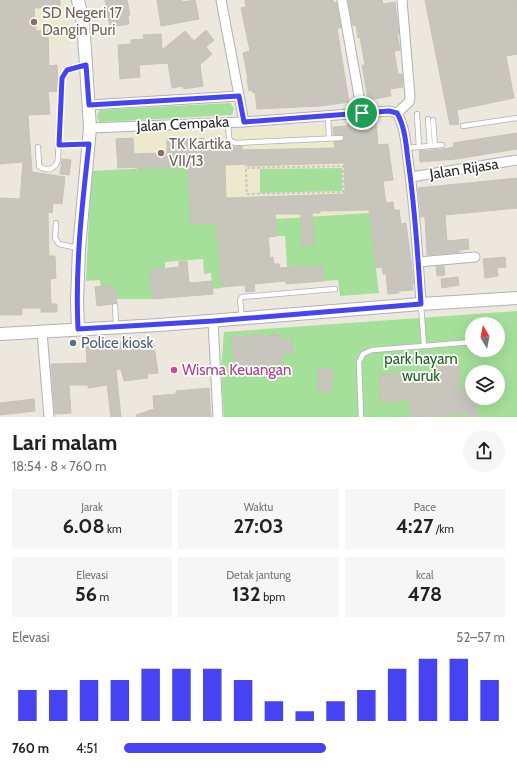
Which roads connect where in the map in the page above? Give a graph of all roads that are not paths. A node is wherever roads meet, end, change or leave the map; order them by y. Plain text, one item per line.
1 (78, 0) edge
2 (221, 0) edge
3 (342, 0) edge
4 (402, 0) edge
5 (86, 65) junction
6 (239, 96) junction
7 (89, 105) junction
8 (362, 113) junction
9 (397, 113) junction
10 (416, 114) dead end
11 (328, 116) junction
12 (517, 118) edge
13 (430, 119) dead end
14 (228, 122) junction
15 (244, 122) junction
16 (463, 126) dead end
17 (90, 128) junction
18 (329, 138) junction
19 (342, 138) dead end
20 (89, 144) junction
21 (59, 145) junction
22 (442, 145) dead end
23 (433, 146) junction
24 (38, 147) dead end
25 (419, 147) junction
26 (406, 148) junction
27 (517, 160) edge
28 (410, 176) junction
29 (56, 223) dead end
30 (79, 248) junction
31 (475, 257) dead end
32 (418, 262) junction
33 (335, 289) dead end
34 (517, 298) edge
35 (421, 304) junction
36 (115, 306) dead end
37 (242, 319) junction
38 (213, 321) junction
39 (116, 328) junction
40 (78, 329) junction
41 (42, 332) junction
42 (0, 334) edge
43 (465, 343) edge
44 (424, 346) junction
45 (49, 417) edge
46 (218, 417) edge
47 (361, 417) edge

1 - 5 main road
2 - 6 street
3 - 8 street
4 - 9 street
5 - 7 main road
5 - 21 lane
6 - 7 street
6 - 15 street
7 - 17 main road
8 - 9 street, Jalan Cempaka
8 - 11 street, Jalan Cempaka
9 - 26 street
10 - 25 lane
11 - 15 street, Jalan Cempaka
11 - 18 lane
12 - 16 lane
13 - 23 lane
14 - 15 street, Jalan Cempaka
14 - 17 street, Jalan Cempaka
14 - 18 lane
17 - 20 main road
18 - 19 lane
20 - 21 lane
20 - 30 main road
21 - 24 lane
22 - 23 lane
23 - 25 lane
25 - 26 lane
26 - 28 street
27 - 28 street, Jalan Rijasa
28 - 32 street
29 - 30 lane
30 - 40 main road
31 - 32 street
32 - 35 street
33 - 37 lane
34 - 35 main road
35 - 37 main road
35 - 44 lane
36 - 39 lane
37 - 38 main road
38 - 39 main road
38 - 46 street
39 - 40 main road
40 - 41 main road
41 - 42 main road
41 - 45 street
43 - 44 lane
44 - 47 lane

